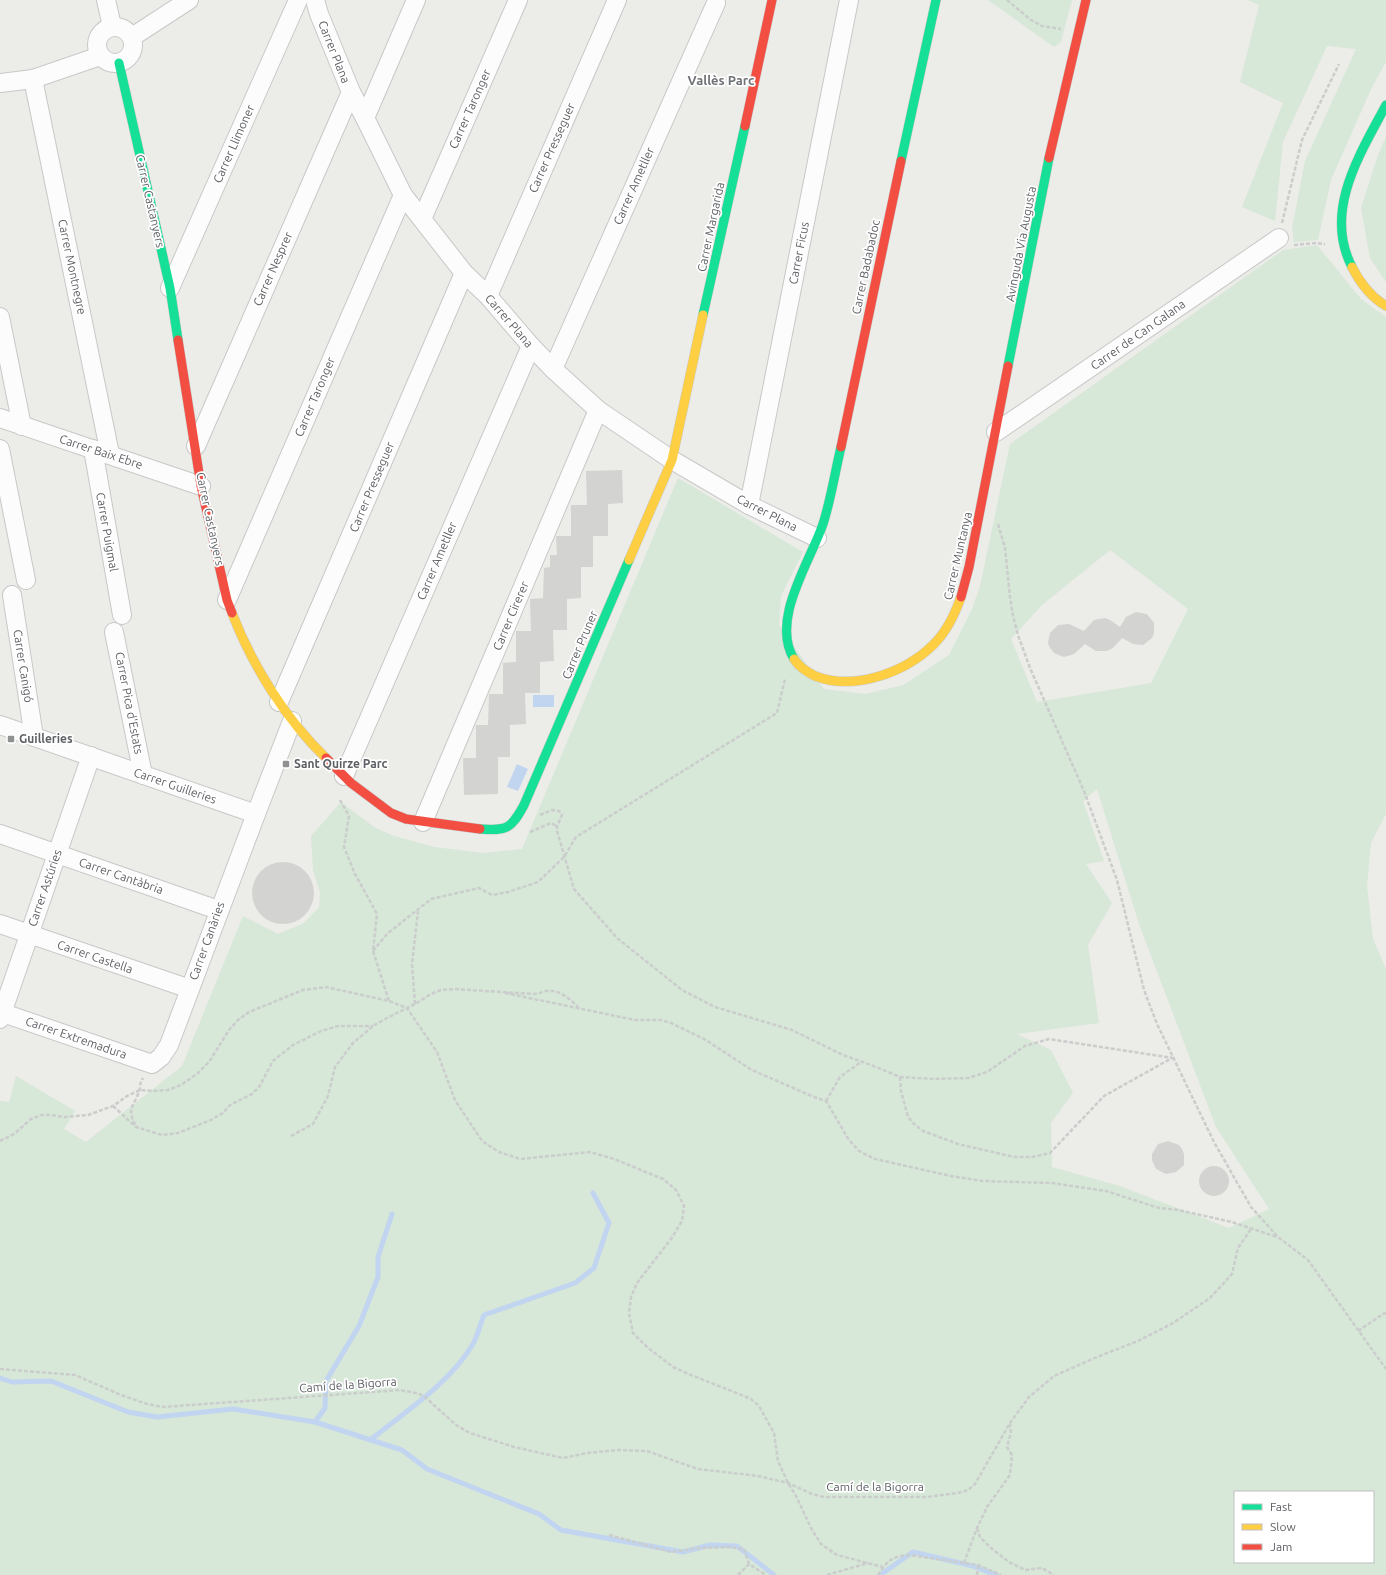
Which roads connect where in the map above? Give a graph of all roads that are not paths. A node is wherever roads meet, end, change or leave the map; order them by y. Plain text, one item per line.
1 (106, 0) edge
2 (189, 0) edge
3 (298, 0) edge
4 (315, 0) edge
5 (416, 0) edge
6 (518, 0) edge
7 (617, 0) edge
8 (772, 0) edge
9 (849, 0) edge
10 (936, 0) edge
11 (1086, 0) edge
12 (716, 3) dead end
13 (112, 26) junction
14 (132, 37) junction
15 (100, 56) junction
16 (119, 63) junction
17 (33, 79) junction
18 (0, 83) edge
19 (351, 92) junction
20 (1386, 105) edge
21 (365, 118) junction
22 (403, 195) junction
23 (422, 219) junction
24 (1279, 238) road end
25 (464, 273) junction
26 (170, 288) junction
27 (488, 296) junction
28 (1386, 306) edge
29 (0, 316) edge
30 (531, 346) junction
31 (553, 369) junction
32 (598, 410) junction
33 (0, 418) edge
34 (22, 426) junction
35 (996, 432) junction
36 (196, 446) junction
37 (93, 448) junction
38 (0, 449) edge
39 (110, 454) junction
40 (672, 460) junction
41 (201, 486) junction
42 (984, 493) joint
43 (749, 505) junction
44 (817, 538) junction
45 (26, 580) dead end
46 (12, 595) dead end
47 (227, 600) junction
48 (122, 615) dead end
49 (114, 632) dead end
50 (279, 702) junction
51 (292, 721) junction
52 (0, 725) edge
53 (34, 737) junction
54 (91, 756) junction
55 (143, 775) junction
56 (347, 780) junction
57 (256, 814) junction
58 (424, 822) junction
59 (498, 830) joint
60 (0, 834) edge
61 (57, 854) junction
62 (218, 910) junction
63 (0, 924) edge
64 (29, 934) junction
65 (190, 988) junction
66 (1, 1014) edge
67 (152, 1064) joint

1 - 13 street
2 - 14 street
3 - 26 street, Carrer Llimoner
4 - 19 street, Carrer Plana
5 - 21 street
6 - 23 street, Carrer Taronger
7 - 27 street, Carrer Presseguer
8 - 40 street, Carrer Margarida
9 - 43 street, Carrer Ficus
10 - 44 street, Carrer Badabadoc
11 - 35 street, Avinguda Via Augusta
12 - 31 street, Carrer Ametller
13 - 14 street
13 - 15 street
14 - 16 street
15 - 16 street
15 - 17 street
16 - 26 street, Carrer Castanyers
17 - 18 street
17 - 39 street, Carrer Montnegre
19 - 21 street, Carrer Plana
19 - 36 street, Carrer Nesprer
20 - 28 street
21 - 22 street, Carrer Plana
22 - 23 street, Carrer Plana
22 - 47 street, Carrer Taronger
23 - 25 street, Carrer Plana
24 - 35 street, Carrer de Can Galana
25 - 27 street, Carrer Plana
25 - 50 street, Carrer Presseguer
26 - 36 street, Carrer Castanyers
27 - 30 street, Carrer Plana
29 - 34 street
30 - 31 street, Carrer Plana
30 - 56 street, Carrer Ametller
31 - 32 street, Carrer Plana
32 - 40 street, Carrer Plana
32 - 58 street, Carrer Cirerer
33 - 34 street, Carrer Baix Ebre
34 - 37 street, Carrer Baix Ebre
35 - 42 street, Avinguda Via Augusta
36 - 41 street, Carrer Castanyers
37 - 39 street, Carrer Baix Ebre
37 - 48 street, Carrer Puigmal
38 - 45 street
39 - 41 street, Carrer Baix Ebre
40 - 43 street, Carrer Plana
40 - 59 street, Carrer Pruner
41 - 47 street, Carrer Castanyers
42 - 44 street, Carrer Muntanya
43 - 44 street, Carrer Plana
46 - 53 street, Carrer Canigó
47 - 50 street, Carrer Castanyers
49 - 55 street, Carrer Pica d'Estats
50 - 51 street, Carrer Castanyers
51 - 56 street, Carrer Castanyers
51 - 57 street
52 - 53 street, Carrer Guilleries
53 - 54 street, Carrer Guilleries
54 - 55 street, Carrer Guilleries
54 - 61 street, Carrer Astúries
55 - 57 street, Carrer Guilleries
56 - 58 street, Carrer Castanyers
57 - 62 street, Carrer Canàries
58 - 59 street, Carrer Castanyers
60 - 61 street, Carrer Cantàbria
61 - 62 street, Carrer Cantàbria
61 - 64 street, Carrer Astúries
62 - 65 street, Carrer Canàries
63 - 64 street, Carrer Castella
64 - 65 street, Carrer Castella
64 - 66 street, Carrer Astúries
65 - 67 street, Carrer Canàries
66 - 67 street, Carrer Extremadura

